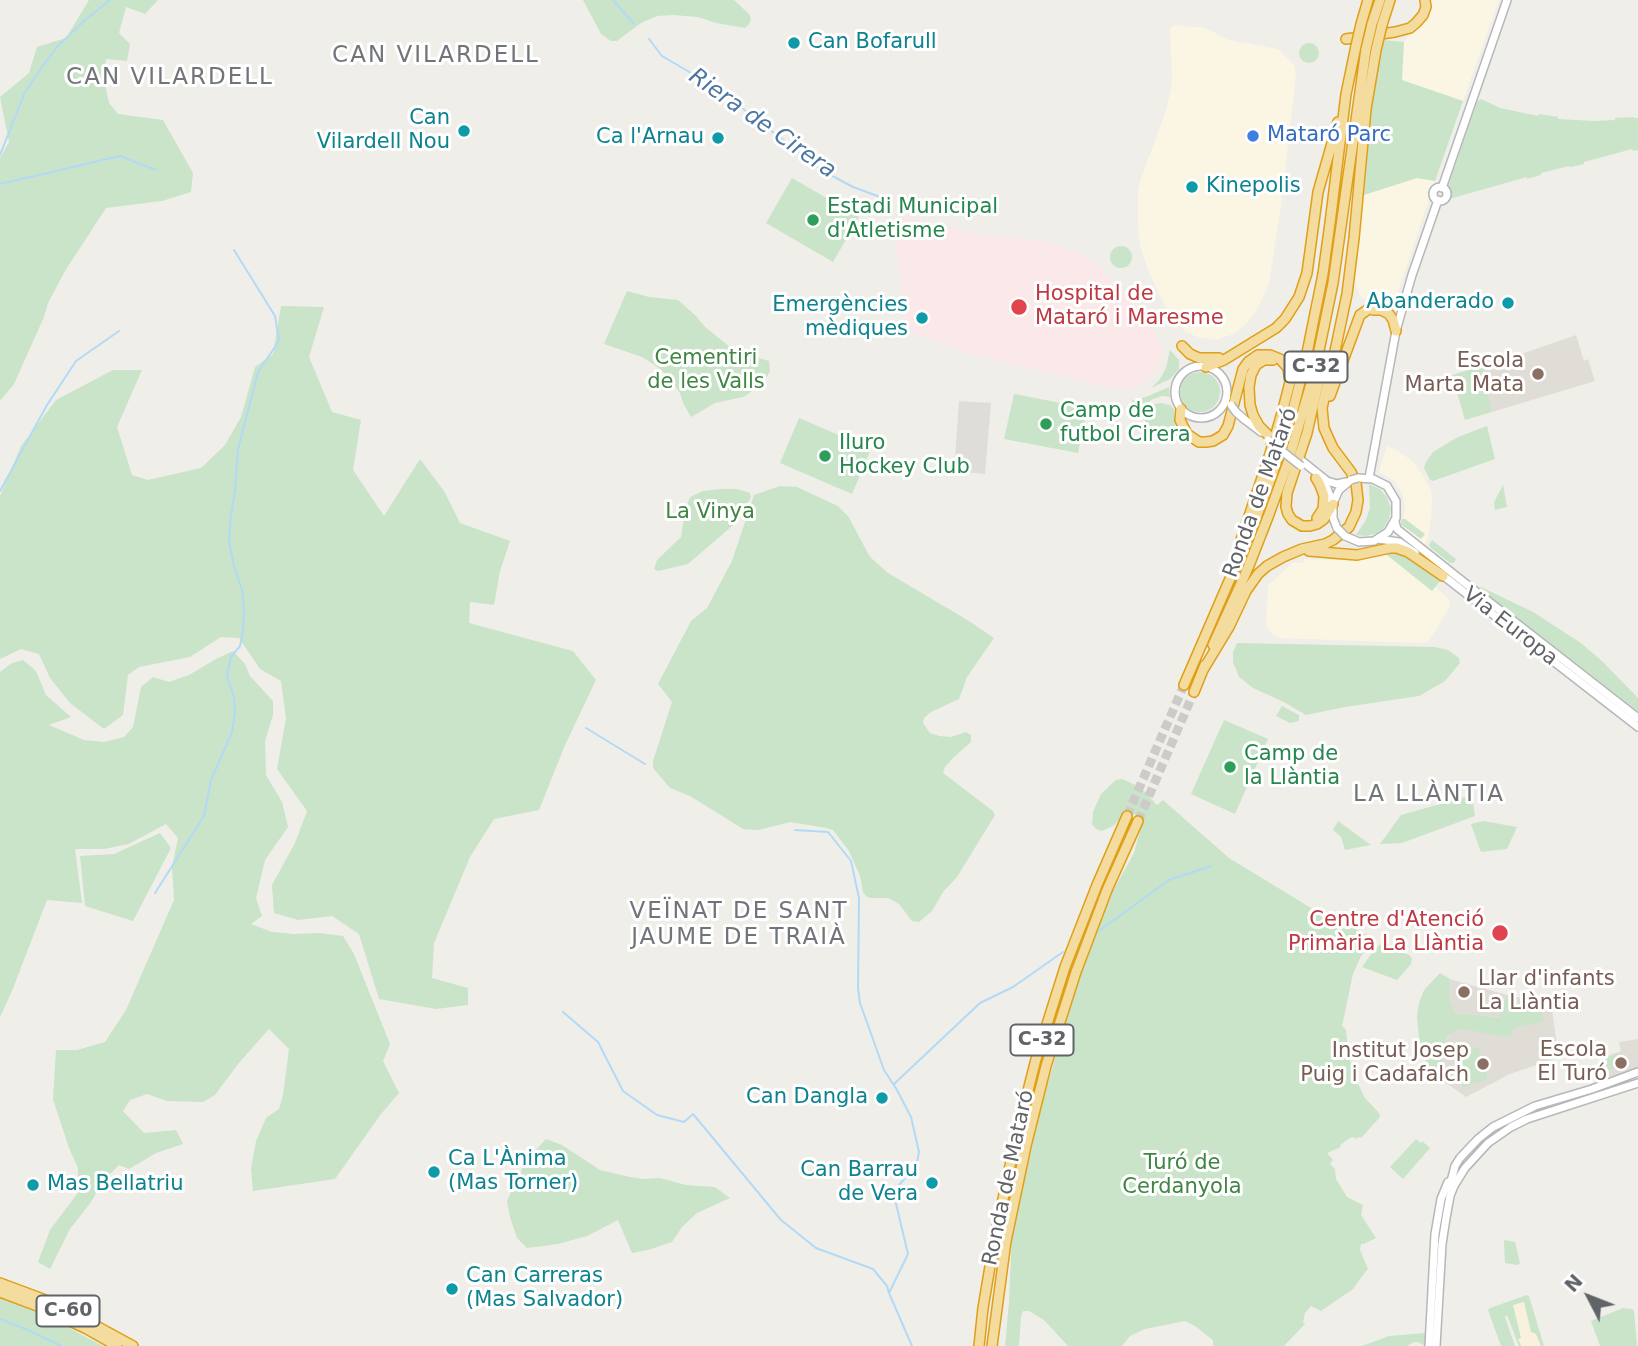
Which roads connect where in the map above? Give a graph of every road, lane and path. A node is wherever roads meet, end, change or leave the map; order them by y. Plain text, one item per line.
1 (1368, 0) edge
2 (1380, 0) edge
3 (1390, 0) edge
4 (1425, 0) edge
5 (1507, 0) edge
6 (1377, 24) junction
7 (1346, 39) dead end
8 (1366, 48) junction
9 (1346, 94) junction
10 (1342, 222) junction
11 (1405, 299) junction
12 (1396, 331) junction
13 (1350, 340) junction
14 (1182, 346) dead end
15 (1231, 354) junction
16 (1206, 367) junction
17 (1223, 379) junction
18 (1181, 408) junction
19 (1200, 418) junction
20 (1244, 420) junction
21 (1323, 421) junction
22 (1269, 437) junction
23 (1270, 454) junction
24 (1301, 463) junction
25 (1316, 478) junction
26 (1369, 478) junction
27 (1292, 480) junction
28 (1338, 487) junction
29 (1333, 503) junction
30 (1395, 522) junction
31 (1378, 539) junction
32 (1297, 551) junction
33 (1443, 576) junction
34 (1201, 646) junction
35 (1203, 670) junction
36 (1184, 685) tunnel mouth
37 (1194, 692) tunnel mouth
38 (1638, 718) edge
39 (1638, 727) edge
40 (1127, 816) tunnel mouth
41 (1138, 821) tunnel mouth
42 (1638, 1072) edge
43 (1638, 1083) edge
44 (1457, 1174) junction
45 (0, 1283) edge
46 (0, 1292) edge
47 (1431, 1344) edge
48 (117, 1346) edge
49 (133, 1346) edge
50 (977, 1346) edge
51 (994, 1346) edge

1 - 8 highway, C-32, bridge
2 - 6 highway, C-32
3 - 6 highway
4 - 7 highway
5 - 11 street
6 - 8 highway, C-32, bridge
8 - 9 highway, Ronda de Mataró / C-32
8 - 10 highway, Ronda de Mataró / C-32
8 - 21 highway
9 - 15 highway
9 - 34 highway, Ronda de Mataró / C-32
10 - 27 highway
10 - 35 highway, Ronda de Mataró / C-32
11 - 12 street
11 - 13 highway
12 - 13 highway
12 - 26 street
13 - 21 highway
14 - 15 highway
15 - 16 highway
16 - 17 street
16 - 18 street
17 - 19 street
17 - 20 street, bridge
18 - 19 street
18 - 23 highway
19 - 20 street, bridge
20 - 22 street
21 - 32 highway
22 - 23 highway
22 - 24 street, bridge
23 - 34 highway
24 - 25 street
24 - 28 street
25 - 27 highway
25 - 29 street
26 - 28 street
26 - 30 street
27 - 29 highway
28 - 29 street
29 - 31 street, bridge
30 - 31 street
30 - 38 street, Via Europa
31 - 33 street, Via Europa
32 - 33 highway
32 - 35 highway
33 - 39 street, Via Europa
34 - 36 highway, Ronda de Mataró / C-32
35 - 37 highway, C-32
40 - 50 highway, Ronda de Mataró / C-32
41 - 51 highway, Ronda de Mataró / C-32
42 - 44 street
43 - 44 street
44 - 47 street
44 - 47 street
45 - 49 highway, C-60
46 - 48 highway, C-60

